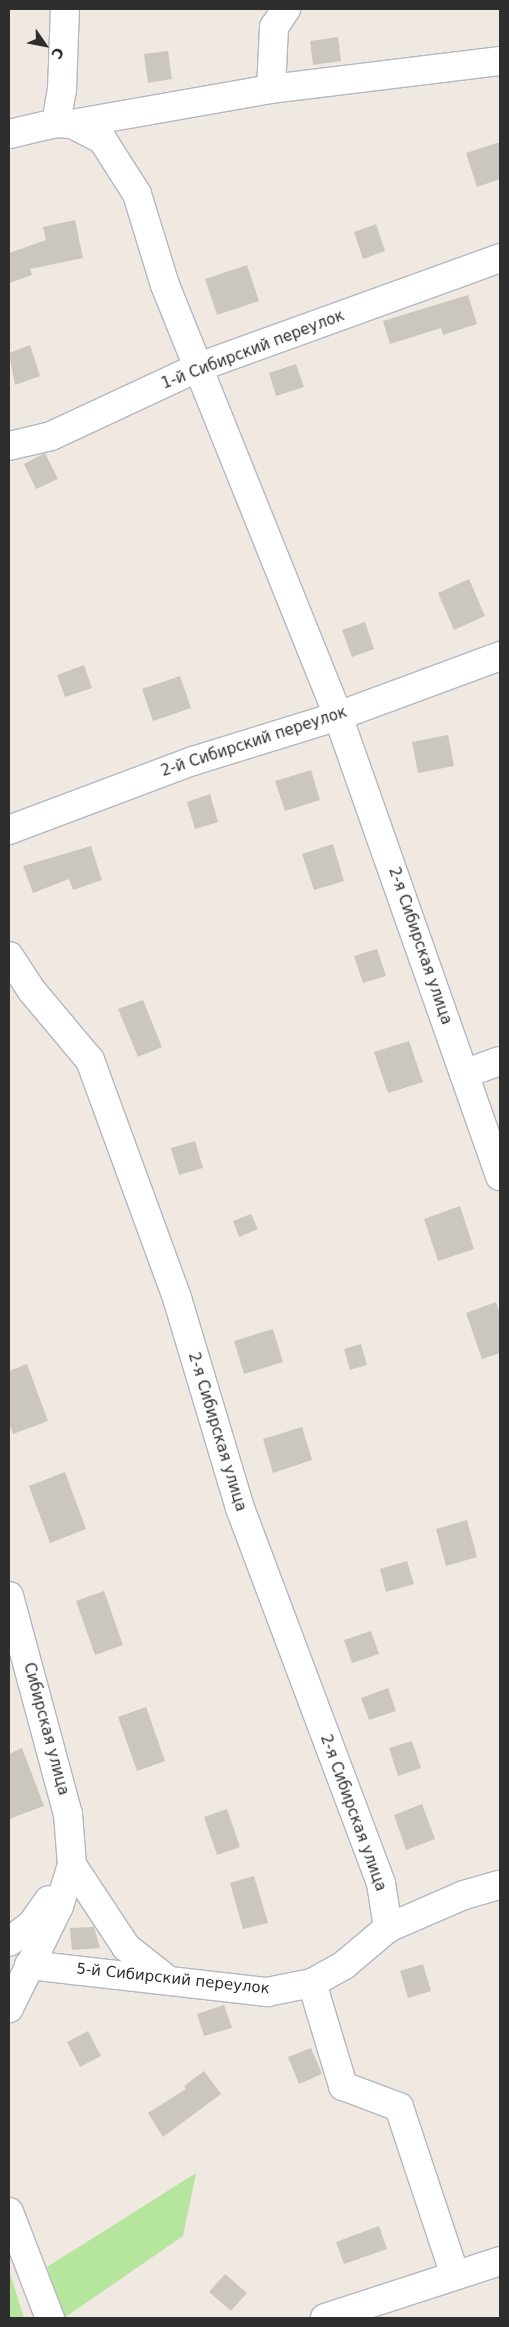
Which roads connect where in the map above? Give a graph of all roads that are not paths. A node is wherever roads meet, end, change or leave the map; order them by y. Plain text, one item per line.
1 (65, 9) edge
2 (286, 9) edge
3 (500, 61) edge
4 (271, 89) junction
5 (64, 123) junction
6 (9, 134) edge
7 (500, 258) edge
8 (199, 367) junction
9 (9, 446) edge
10 (500, 656) edge
11 (338, 716) junction
12 (9, 830) edge
13 (9, 956) edge
14 (500, 1061) edge
15 (464, 1074) junction
16 (500, 1176) edge
17 (9, 1596) edge
18 (72, 1865) junction
19 (500, 1885) edge
20 (388, 1928) junction
21 (9, 1942) edge
22 (29, 1965) junction
23 (164, 1977) junction
24 (312, 1983) junction
25 (9, 2008) edge
26 (9, 2212) edge
27 (500, 2261) edge
28 (455, 2275) junction
29 (50, 2318) edge
30 (325, 2318) edge

1 - 5 street
2 - 4 street
3 - 4 street
4 - 5 street
5 - 6 street
5 - 8 street, 2-я Сибирская улица
7 - 8 street, 1-й Сибирский переулок
8 - 9 street, 1-й Сибирский переулок
8 - 11 street, 2-я Сибирская улица
10 - 11 street, 2-й Сибирский переулок
11 - 12 street, 2-й Сибирский переулок
11 - 15 street, 2-я Сибирская улица
13 - 20 street, 2-я Сибирская улица
14 - 15 street
15 - 16 street, 2-я Сибирская улица
17 - 18 street, Сибирская улица
18 - 21 street
18 - 22 street
18 - 23 street
19 - 20 street, 5-й Сибирский переулок
20 - 24 street, 5-й Сибирский переулок
22 - 23 street, 5-й Сибирский переулок
22 - 25 street
23 - 24 street, 5-й Сибирский переулок
24 - 28 street
26 - 29 street
27 - 28 street
28 - 30 street

